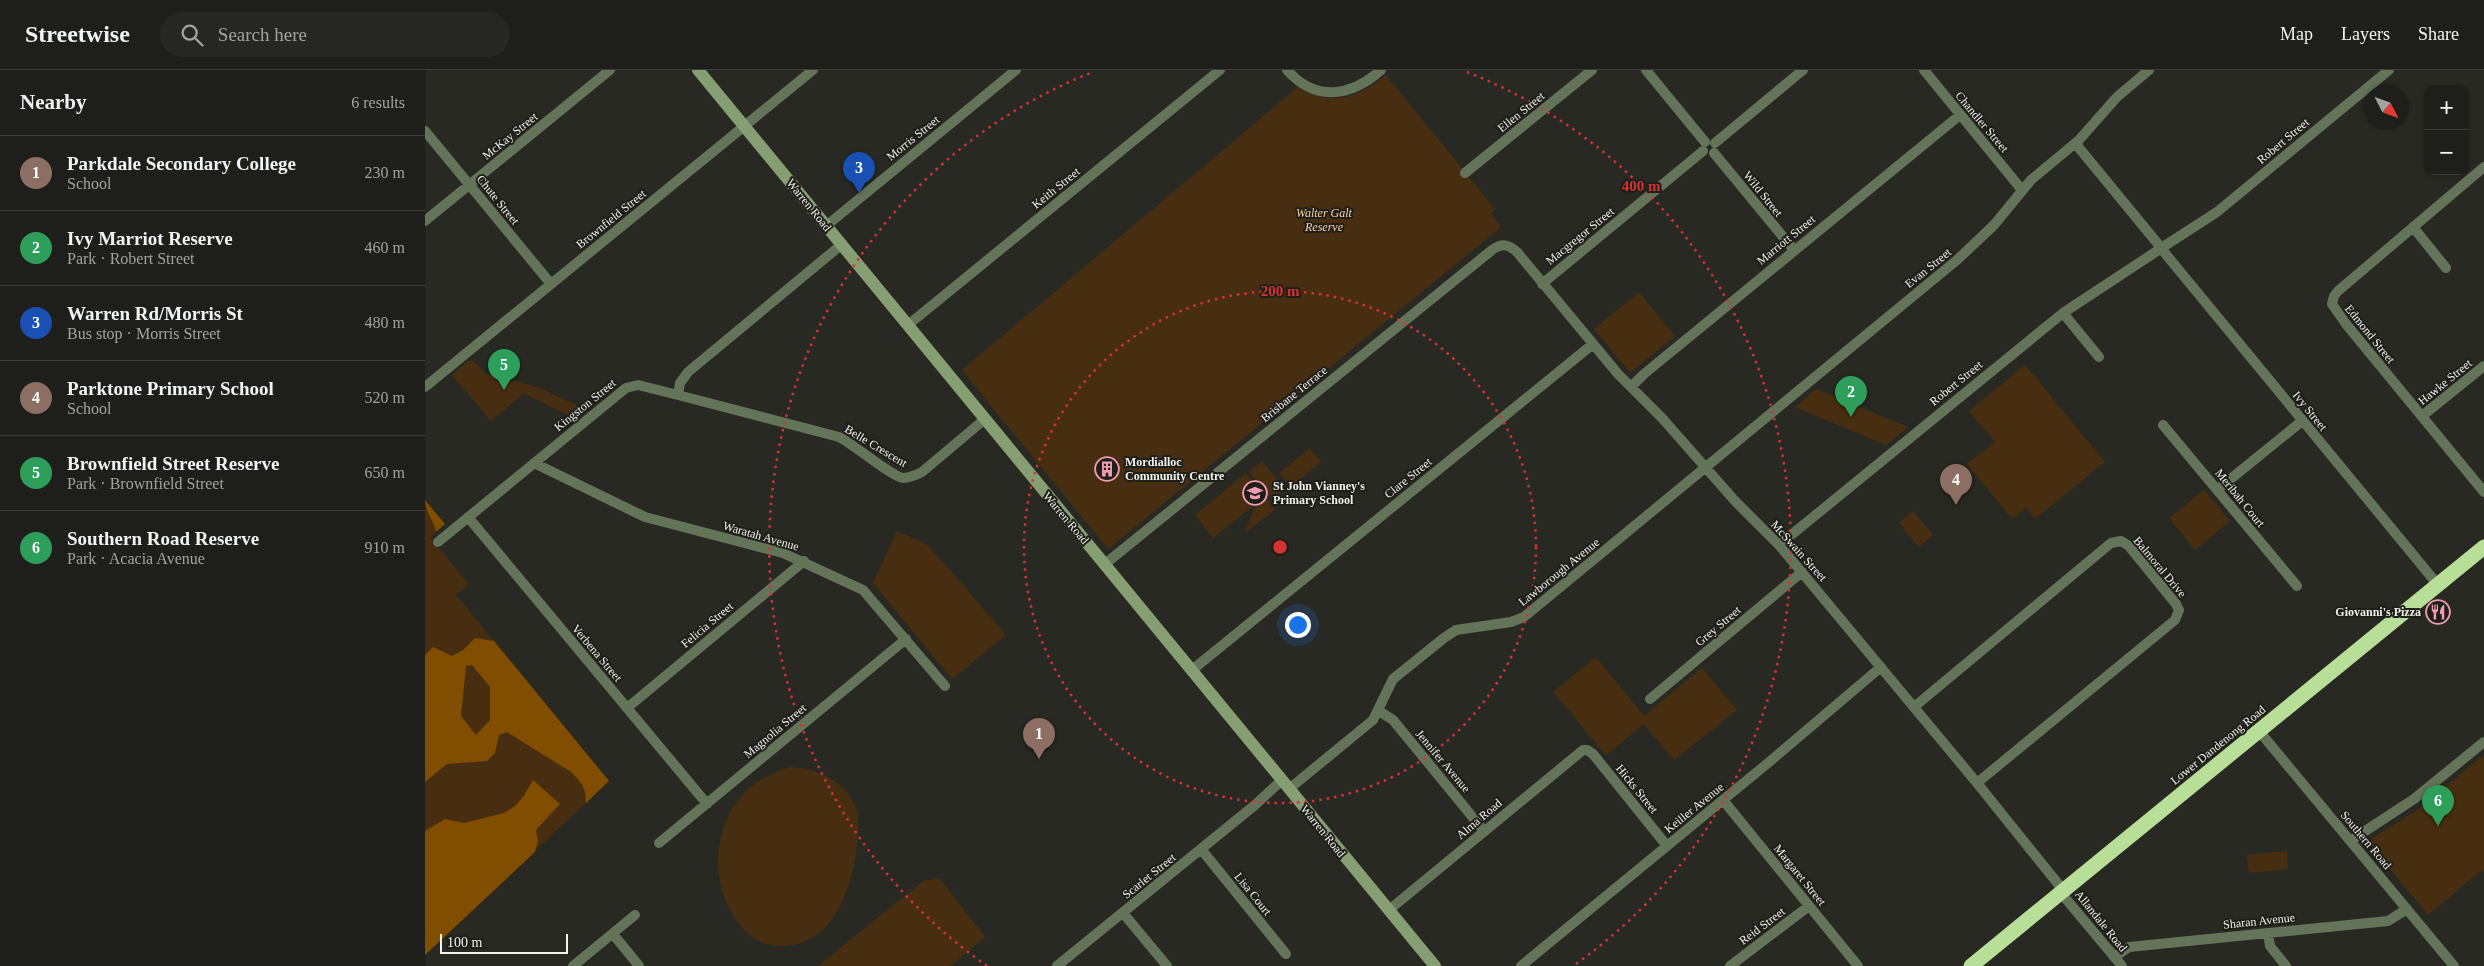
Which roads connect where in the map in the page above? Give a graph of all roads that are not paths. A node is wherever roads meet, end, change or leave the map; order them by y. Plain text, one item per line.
1 (610, 70) edge
2 (698, 70) edge
3 (813, 70) edge
4 (1016, 70) edge
5 (1220, 70) edge
6 (1287, 70) edge
7 (1381, 70) edge
8 (1592, 70) edge
9 (1646, 70) edge
10 (1803, 70) edge
11 (1925, 70) edge
12 (2149, 70) edge
13 (2389, 70) edge
14 (1960, 115) junction
15 (744, 127) junction
16 (425, 131) edge
17 (2075, 143) junction
18 (1709, 147) junction
19 (2484, 166) edge
20 (1465, 173) dead end
21 (469, 185) junction
22 (2023, 190) junction
23 (425, 221) edge
24 (826, 226) junction
25 (2413, 227) junction
26 (841, 245) junction
27 (1500, 245) joint
28 (2161, 248) junction
29 (1794, 250) junction
30 (2446, 268) dead end
31 (551, 284) junction
32 (1542, 284) junction
33 (2063, 313) junction
34 (908, 325) junction
35 (1593, 344) junction
36 (2099, 357) dead end
37 (2484, 366) edge
38 (425, 387) edge
39 (1631, 388) junction
40 (678, 394) junction
41 (2422, 416) junction
42 (985, 419) junction
43 (2302, 421) junction
44 (2163, 425) dead end
45 (534, 463) junction
46 (1705, 468) junction
47 (2217, 490) junction
48 (2484, 492) edge
49 (469, 517) junction
50 (438, 542) dead end
51 (1779, 545) junction
52 (2484, 547) edge
53 (804, 561) junction
54 (1105, 564) junction
55 (1803, 572) junction
56 (2438, 585) junction
57 (2297, 586) dead end
58 (906, 639) junction
59 (1881, 667) junction
60 (1192, 670) junction
61 (945, 686) dead end
62 (1650, 699) dead end
63 (1914, 707) junction
64 (627, 708) junction
65 (1379, 711) junction
66 (2259, 731) junction
67 (2484, 742) edge
68 (1587, 750) joint
69 (1977, 783) junction
70 (1285, 784) junction
71 (1723, 800) junction
72 (707, 804) junction
73 (1484, 831) junction
74 (2350, 841) junction
75 (659, 843) dead end
76 (1667, 846) junction
77 (1201, 849) junction
78 (2062, 892) junction
79 (1809, 906) junction
80 (2407, 909) junction
81 (1389, 910) junction
82 (1123, 912) junction
83 (635, 915) dead end
84 (2268, 933) junction
85 (613, 934) junction
86 (1286, 954) dead end
87 (2114, 957) junction
88 (573, 966) edge
89 (639, 966) edge
90 (1057, 966) edge
91 (1167, 966) edge
92 (1435, 966) edge
93 (1521, 966) edge
94 (1730, 966) edge
95 (1858, 966) edge
96 (1971, 966) edge
97 (2122, 966) edge
98 (2286, 966) edge
99 (2454, 966) edge

1 - 21 street, McKay Street
2 - 15 street, Warren Road
3 - 15 street, Brownfield Street
4 - 24 street, Morris Street
5 - 34 street, Keith Street
6 - 7 street
8 - 20 street, Ellen Street
9 - 18 street, Wild Street
10 - 18 street, Macgregor Street
11 - 14 street, Chandler Street
12 - 17 street, Evan Street
13 - 28 street, Robert Street
14 - 22 street, Chandler Street
14 - 29 street, Marriott Street
15 - 24 street, Warren Road
15 - 31 street, Brownfield Street
16 - 21 street, Chute Street
17 - 22 street, Evan Street
17 - 28 street, Ivy Street
18 - 29 street, Wild Street
18 - 32 street, Macgregor Street
19 - 25 street, Edmond Street
21 - 23 street, McKay Street
21 - 31 street, Chute Street
22 - 46 street, Evan Street
24 - 26 street, Warren Road
25 - 30 street
25 - 41 street, Edmond Street
26 - 34 street, Warren Road
26 - 40 street
27 - 32 street, McSwain Street
27 - 54 street, Brisbane Terrace
28 - 33 street, Robert Street
28 - 43 street, Ivy Street
29 - 39 street, Marriott Street
31 - 38 street, Brownfield Street
32 - 35 street, McSwain Street
33 - 36 street
33 - 51 street, Robert Street
34 - 42 street, Warren Road
35 - 39 street, McSwain Street
35 - 60 street, Clare Street
37 - 41 street, Hawke Street
39 - 46 street, McSwain Street
40 - 42 street, Belle Crescent
40 - 45 street, Kingston Street
41 - 48 street, Edmond Street
42 - 54 street, Warren Road
43 - 47 street
43 - 56 street, Ivy Street
44 - 47 street, Meribah Court
45 - 49 street, Kingston Street
45 - 53 street, Waratah Avenue
46 - 51 street, McSwain Street
46 - 65 street, Lawborough Avenue
47 - 57 street, Meribah Court
49 - 50 street, Kingston Street
49 - 64 street, Verbena Street
51 - 55 street, McSwain Street
52 - 56 highway, Lower Dandenong Road
53 - 58 street, Waratah Avenue
53 - 64 street, Felicia Street
54 - 60 street, Warren Road
55 - 59 street, McSwain Street
55 - 62 street, Grey Street
56 - 66 highway, Lower Dandenong Road
58 - 61 street, Waratah Avenue
58 - 72 street, Magnolia Street
59 - 63 street, McSwain Street
59 - 71 street, Keiller Avenue
60 - 70 street, Warren Road
63 - 69 street, McSwain Street
63 - 69 street, Balmoral Drive
64 - 72 street, Verbena Street
65 - 70 street, Lawborough Avenue
65 - 73 street, Jennifer Avenue
66 - 74 street, Southern Road
66 - 78 highway, Lower Dandenong Road
67 - 74 street
68 - 73 street, Alma Road
68 - 76 street, Hicks Street
69 - 78 street, McSwain Street
70 - 77 street, Scarlet Street
70 - 81 street, Warren Road
71 - 76 street, Keiller Avenue
71 - 79 street, Margaret Street
72 - 75 street, Magnolia Street
73 - 81 street, Alma Road
74 - 80 street, Southern Road
76 - 93 street, Keiller Avenue
77 - 82 street, Scarlet Street
77 - 86 street, Lisa Court
78 - 87 street, Allandale Road
78 - 96 highway, Lower Dandenong Road
79 - 94 street, Reid Street
79 - 95 street, Margaret Street
80 - 84 street, Sharan Avenue
80 - 99 street, Southern Road
81 - 92 street, Warren Road
82 - 90 street, Scarlet Street
82 - 91 street
83 - 85 street
84 - 87 street, Sharan Avenue
84 - 98 street
85 - 88 street
85 - 89 street
87 - 97 street, Allandale Road

